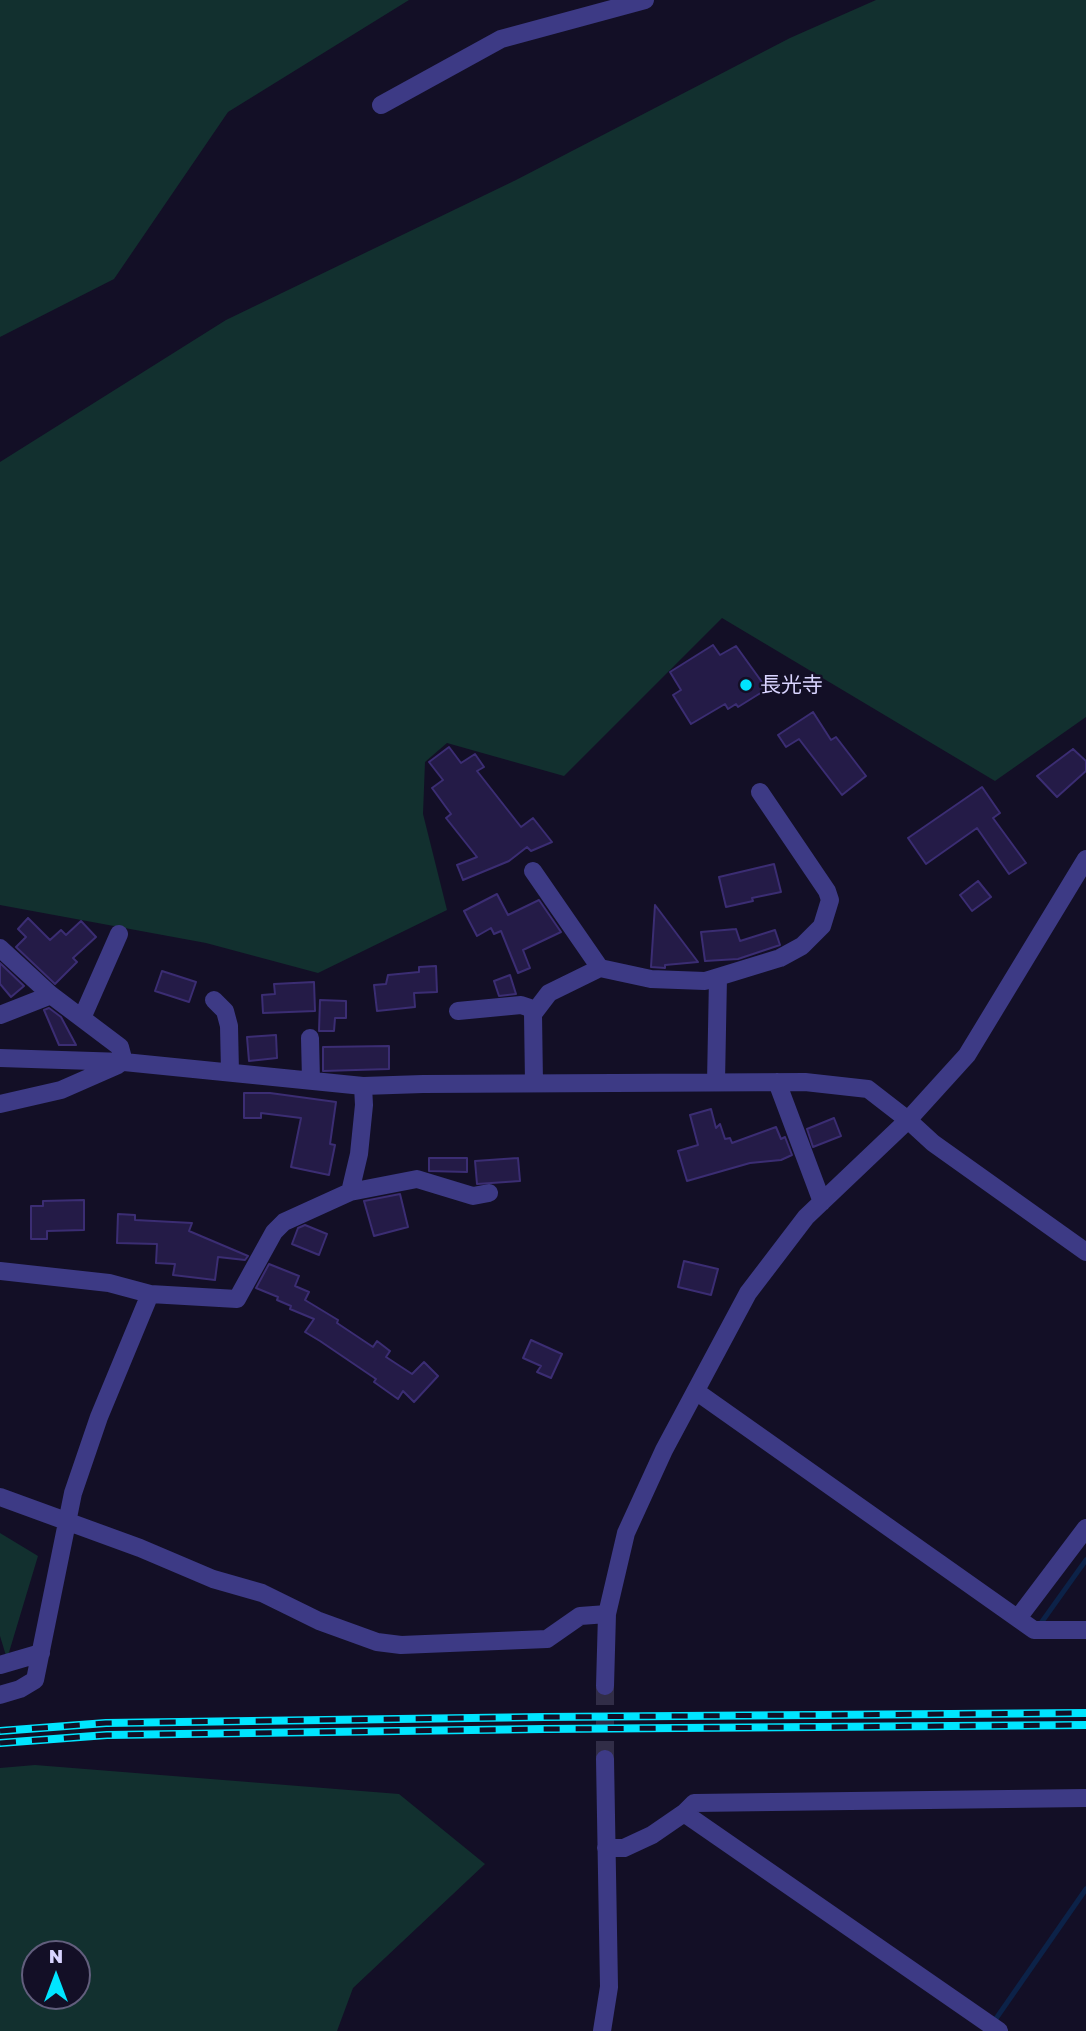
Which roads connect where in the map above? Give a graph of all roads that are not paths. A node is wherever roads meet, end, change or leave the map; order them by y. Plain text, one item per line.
1 (645, 0) edge
2 (382, 106) dead end
3 (760, 792) dead end
4 (1086, 859) edge
5 (533, 870) dead end
6 (119, 934) dead end
7 (0, 948) edge
8 (600, 968) junction
9 (718, 977) junction
10 (51, 995) junction
11 (214, 1000) dead end
12 (536, 1010) junction
13 (458, 1011) dead end
14 (0, 1015) edge
15 (82, 1017) junction
16 (310, 1038) dead end
17 (0, 1058) edge
18 (124, 1062) junction
19 (230, 1072) junction
20 (311, 1080) junction
21 (716, 1082) junction
22 (777, 1082) junction
23 (534, 1083) junction
24 (363, 1086) junction
25 (0, 1104) edge
26 (908, 1120) junction
27 (350, 1192) junction
28 (489, 1193) dead end
29 (822, 1202) junction
30 (1086, 1252) edge
31 (0, 1271) edge
32 (150, 1294) junction
33 (697, 1392) junction
34 (0, 1497) edge
35 (66, 1521) junction
36 (1086, 1528) edge
37 (607, 1614) junction
38 (1018, 1618) junction
39 (1086, 1630) edge
40 (41, 1653) junction
41 (0, 1665) edge
42 (605, 1686) tunnel mouth
43 (0, 1695) edge
44 (605, 1759) tunnel mouth
45 (1086, 1798) edge
46 (684, 1813) junction
47 (606, 1848) junction
48 (602, 2031) edge
49 (999, 2031) edge

1 - 2 street
3 - 9 street
4 - 26 street
5 - 8 street
6 - 15 street
7 - 10 street
8 - 9 street
8 - 12 street
9 - 21 street
10 - 14 street
10 - 15 street
11 - 19 street
12 - 13 street
12 - 23 street
15 - 18 street
16 - 20 street
17 - 18 street
18 - 19 street
18 - 25 street
19 - 20 street
20 - 24 street
21 - 22 street
21 - 23 street
22 - 26 street
22 - 29 street
23 - 24 street
24 - 27 street
26 - 29 street
26 - 30 street
27 - 28 street
27 - 32 street
29 - 33 street
31 - 32 street
32 - 35 street
33 - 37 street
33 - 38 street
34 - 35 street
35 - 37 street
35 - 40 street
36 - 38 street
37 - 42 street
38 - 39 street
40 - 41 street
40 - 43 street
44 - 47 street
45 - 46 street
46 - 47 street
46 - 49 street
47 - 48 street

